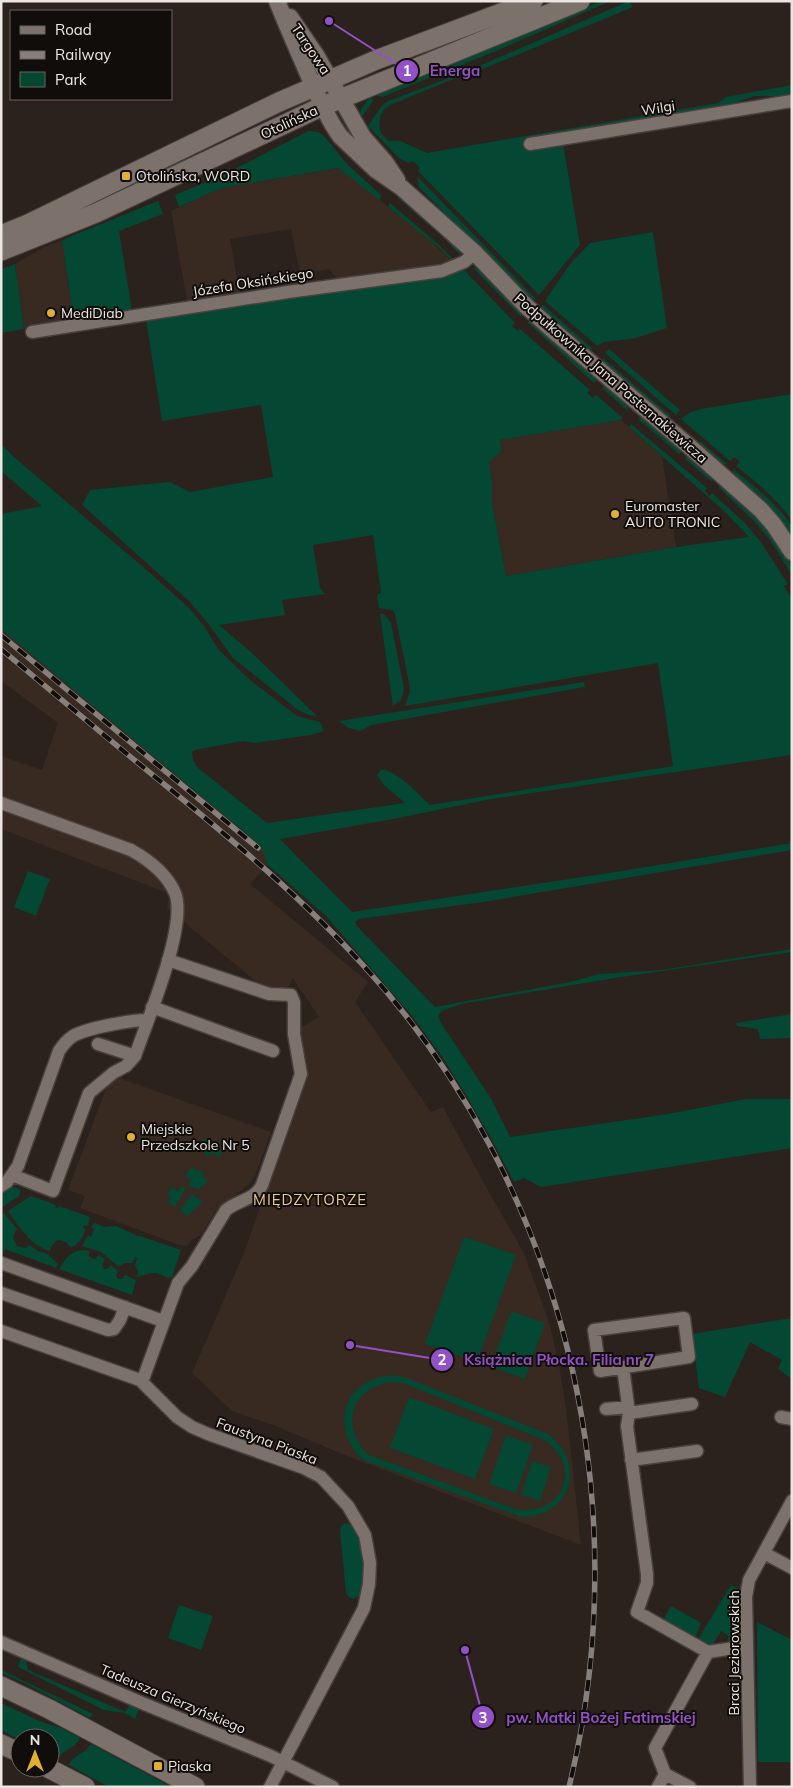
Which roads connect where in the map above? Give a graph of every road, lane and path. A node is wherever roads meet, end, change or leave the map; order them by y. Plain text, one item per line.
1 (278, 1) edge
2 (534, 1) edge
3 (580, 1) edge
4 (323, 83) junction
5 (341, 99) junction
6 (792, 101) edge
7 (323, 106) junction
8 (530, 144) dead end
9 (402, 188) junction
10 (1, 235) edge
11 (1, 250) edge
12 (475, 253) junction
13 (32, 332) dead end
14 (792, 552) edge
15 (1, 803) edge
16 (168, 960) junction
17 (152, 1007) junction
18 (147, 1020) junction
19 (98, 1044) dead end
20 (273, 1050) dead end
21 (135, 1056) junction
22 (12, 1175) junction
23 (1, 1186) edge
24 (1, 1263) edge
25 (1, 1293) edge
26 (125, 1307) junction
27 (163, 1321) junction
28 (1, 1331) edge
29 (623, 1368) junction
30 (142, 1382) junction
31 (692, 1404) dead end
32 (606, 1409) dead end
33 (628, 1410) junction
34 (697, 1452) dead end
35 (632, 1460) junction
36 (792, 1501) edge
37 (764, 1553) junction
38 (792, 1568) edge
39 (1, 1642) edge
40 (747, 1646) junction
41 (708, 1652) junction
42 (1, 1686) edge
43 (1, 1695) edge
44 (49, 1709) junction
45 (282, 1762) junction
46 (665, 1774) junction
47 (69, 1782) edge
48 (85, 1787) edge
49 (195, 1787) edge
50 (270, 1787) edge
51 (333, 1787) edge
52 (658, 1787) edge
53 (690, 1787) edge
54 (750, 1787) edge

1 - 4 street, Targowa
2 - 4 main road, Otolińska
3 - 5 main road, Otolińska
4 - 5 street, Targowa
4 - 7 street, Targowa
4 - 10 main road, Otolińska
5 - 7 main road, Otolińska
5 - 9 street, Podpułkownika Jana Pasternakiewicza
6 - 8 street, Wilgi
7 - 9 street, Podpułkownika Jana Pasternakiewicza
7 - 11 main road, Otolińska
9 - 12 street, Podpułkownika Jana Pasternakiewicza
12 - 13 street, Józefa Oksińskiego
12 - 14 street, Podpułkownika Jana Pasternakiewicza
15 - 16 street
16 - 17 street
16 - 27 street
17 - 18 street
17 - 20 street
18 - 21 street
18 - 22 street
19 - 21 street
21 - 22 street
22 - 23 street
24 - 26 street
25 - 26 street
26 - 27 street
27 - 30 street
28 - 30 street, Faustyna Piaska
29 - 29 street
29 - 33 street
30 - 45 street, Faustyna Piaska
31 - 33 street
32 - 33 street
33 - 35 street
34 - 35 street
35 - 41 street
36 - 37 street, Braci Jeziorowskich
37 - 38 street
37 - 40 street, Braci Jeziorowskich
39 - 45 street, Tadeusza Gierzyńskiego
40 - 41 street
40 - 54 street, Braci Jeziorowskich
41 - 46 street
42 - 44 main road
43 - 44 main road
44 - 49 main road
45 - 50 street, Faustyna Piaska
45 - 51 street, Tadeusza Gierzyńskiego
46 - 52 street
46 - 53 street
47 - 48 main road

